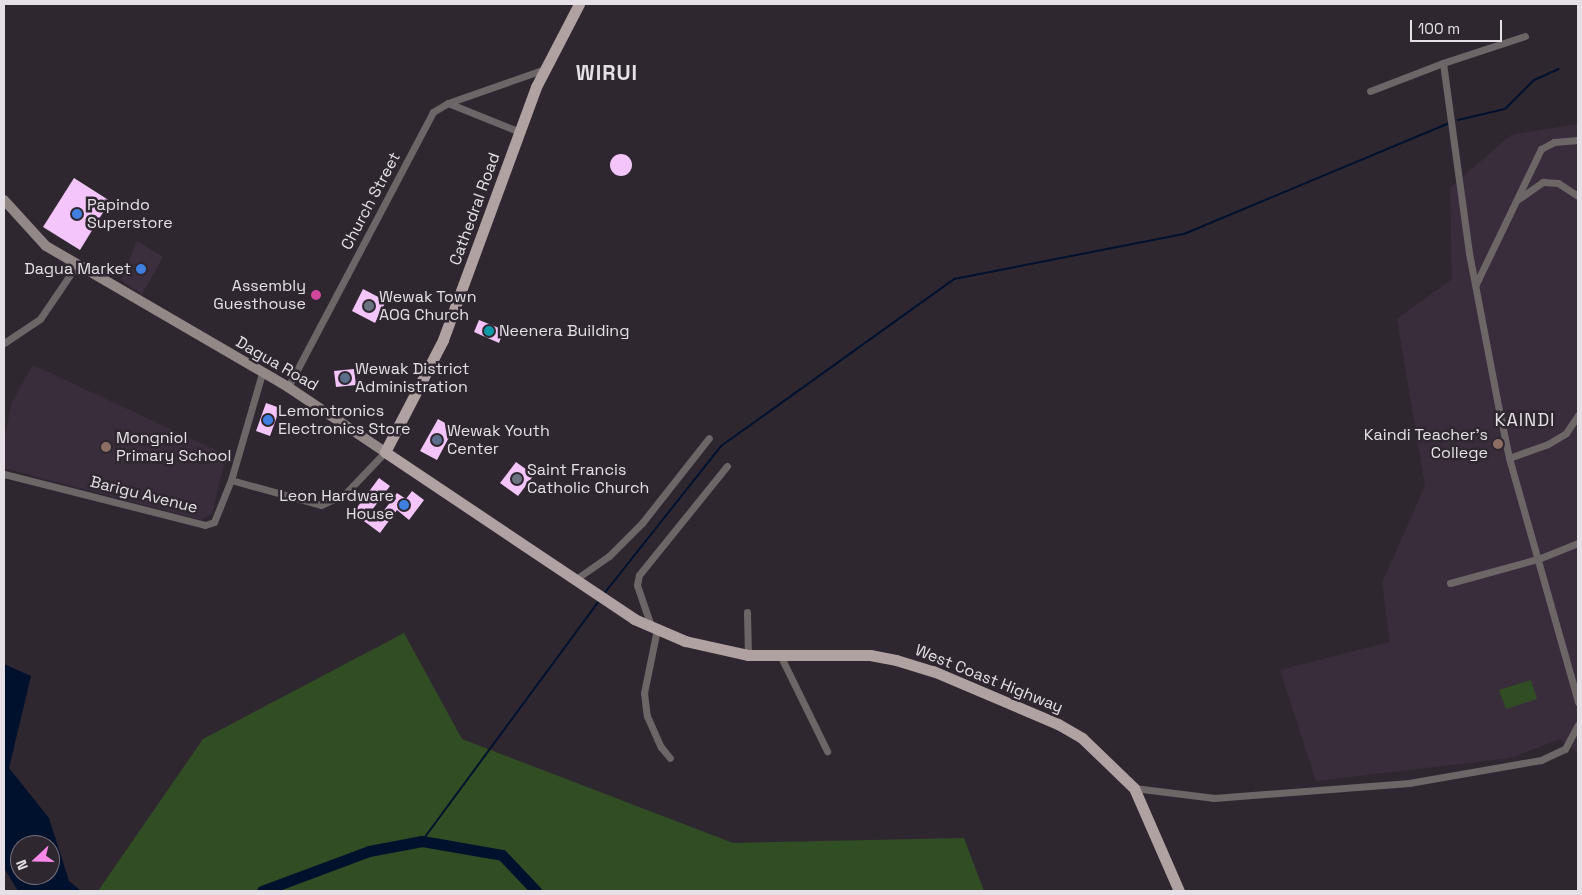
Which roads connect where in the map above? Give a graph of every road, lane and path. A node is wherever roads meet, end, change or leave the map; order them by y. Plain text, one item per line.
1 (579, 4) edge
2 (1525, 36) dead end
3 (1443, 63) junction
4 (545, 68) junction
5 (1370, 91) dead end
6 (448, 103) junction
7 (520, 132) junction
8 (1578, 140) edge
9 (1578, 196) edge
10 (4, 200) edge
11 (1517, 200) junction
12 (76, 266) junction
13 (1476, 284) junction
14 (4, 343) edge
15 (262, 373) junction
16 (288, 386) junction
17 (1578, 415) edge
18 (709, 438) dead end
19 (385, 452) junction
20 (1509, 458) junction
21 (727, 466) dead end
22 (4, 474) edge
23 (232, 480) junction
24 (1578, 543) edge
25 (1538, 559) junction
26 (576, 579) junction
27 (1450, 583) dead end
28 (616, 607) joint
29 (747, 612) dead end
30 (654, 628) junction
31 (748, 655) junction
32 (781, 657) junction
33 (1578, 702) edge
34 (1578, 730) edge
35 (827, 751) dead end
36 (670, 758) dead end
37 (1134, 788) junction
38 (1179, 891) edge

1 - 4 main road, Cathedral Road
2 - 3 street
3 - 5 street
3 - 13 street
4 - 6 street
4 - 7 main road, Cathedral Road
6 - 7 street
6 - 16 street, Church Street
7 - 19 main road, Cathedral Road
8 - 11 street
9 - 11 street
10 - 12 street, Dagua Road
11 - 13 street
12 - 14 street
12 - 15 street, Dagua Road
13 - 20 street
15 - 16 street, Dagua Road
15 - 23 street, Barigu Avenue
16 - 19 street, Dagua Road
17 - 20 street
18 - 26 street
19 - 23 street
19 - 26 main road, Dagua Road
20 - 25 street
21 - 30 street
22 - 23 street, Barigu Avenue
24 - 25 street
25 - 27 street
25 - 33 street
26 - 28 main road, Dagua Road
28 - 30 main road, West Coast Highway
29 - 31 street
30 - 31 main road, West Coast Highway
30 - 36 street
31 - 32 main road, West Coast Highway
32 - 35 street
32 - 37 main road, West Coast Highway
34 - 37 street
37 - 38 main road, West Coast Highway

